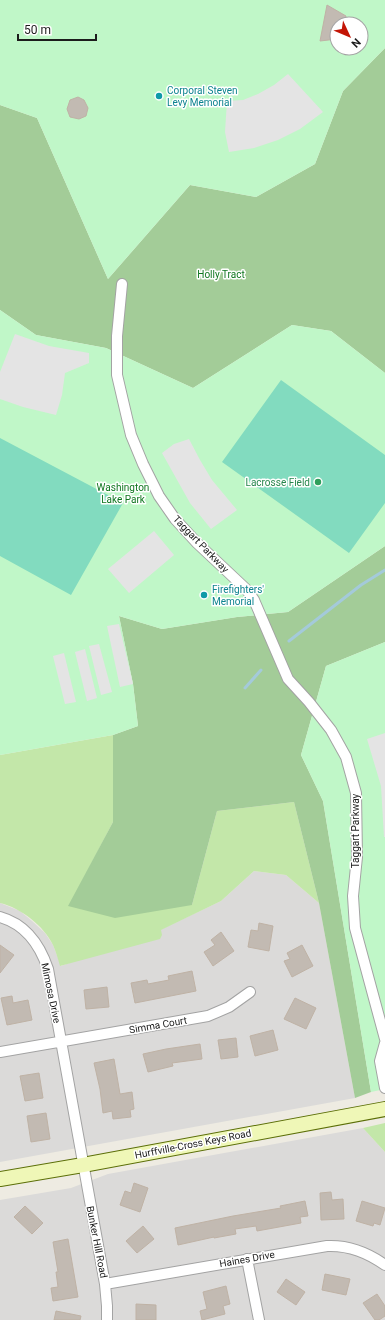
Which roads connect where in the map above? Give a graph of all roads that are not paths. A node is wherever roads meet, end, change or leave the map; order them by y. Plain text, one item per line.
1 (122, 284) dead end
2 (0, 917) edge
3 (250, 992) dead end
4 (385, 1039) edge
5 (61, 1041) junction
6 (385, 1043) edge
7 (0, 1052) edge
8 (385, 1088) edge
9 (385, 1109) edge
10 (83, 1165) junction
11 (0, 1179) edge
12 (247, 1259) junction
13 (385, 1265) edge
14 (105, 1284) junction
15 (107, 1320) edge
16 (259, 1320) edge

1 - 4 street, Taggart Parkway
2 - 5 street, Mimosa Drive
3 - 5 street, Simma Court
5 - 7 street
5 - 10 street, Mimosa Drive
6 - 8 street
9 - 10 main road, Hurffville-Cross Keys Road
10 - 11 main road, Hurffville-Cross Keys Road
10 - 14 street, Bunker Hill Road
12 - 13 street, Haines Drive
12 - 14 street, Haines Drive
12 - 16 street
14 - 15 street, Bunker Hill Road

